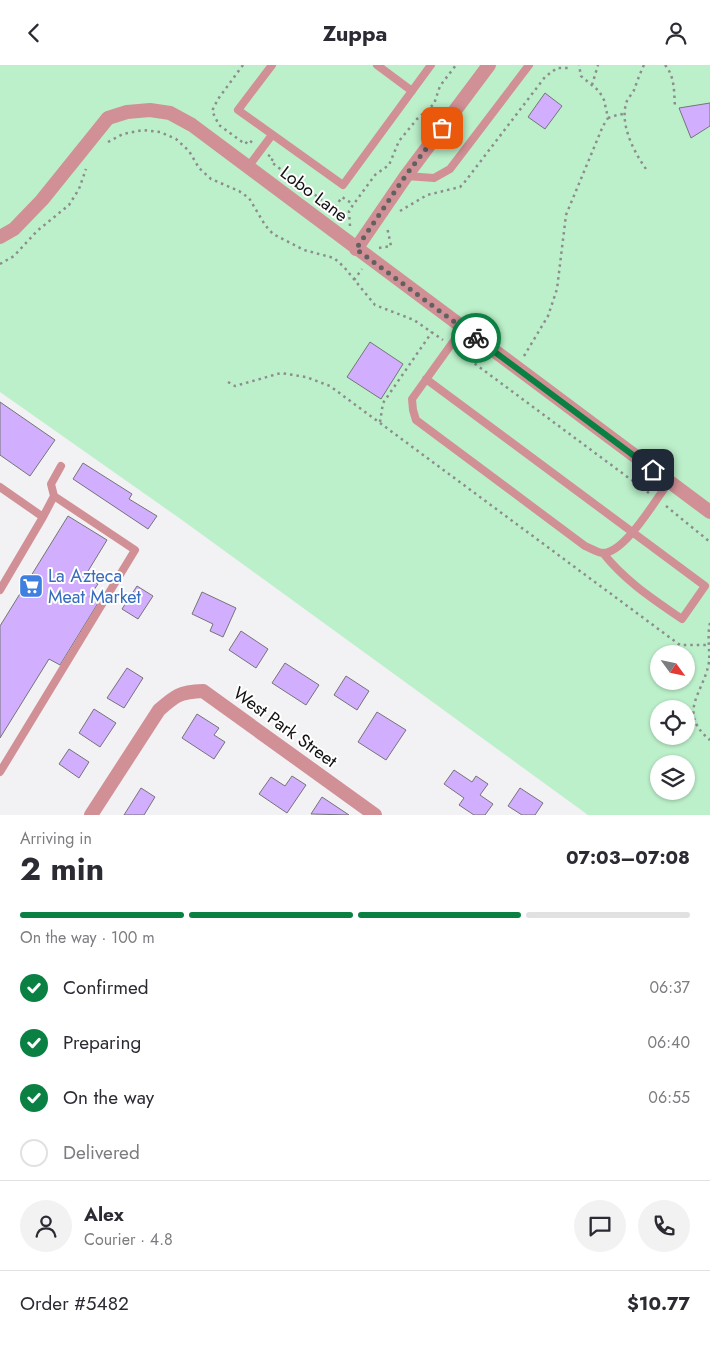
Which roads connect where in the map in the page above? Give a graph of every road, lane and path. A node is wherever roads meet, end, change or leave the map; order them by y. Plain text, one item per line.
1 (272, 65) edge
2 (378, 65) edge
3 (431, 65) edge
4 (489, 65) edge
5 (529, 65) edge
6 (579, 65) edge
7 (598, 65) edge
8 (644, 65) edge
9 (665, 65) edge
10 (592, 85) junction
11 (412, 91) junction
12 (675, 107) dead end
13 (626, 115) junction
14 (608, 118) junction
15 (272, 135) junction
16 (105, 144) dead end
17 (89, 163) dead end
18 (248, 167) junction
19 (646, 169) dead end
20 (406, 175) junction
21 (0, 237) edge
22 (356, 249) junction
23 (0, 264) edge
24 (463, 328) junction
25 (432, 332) junction
26 (450, 345) junction
27 (516, 367) junction
28 (426, 379) junction
29 (228, 382) dead end
30 (504, 385) junction
31 (380, 422) junction
32 (61, 466) dead end
33 (669, 481) junction
34 (0, 487) edge
35 (54, 496) junction
36 (656, 499) junction
37 (710, 512) edge
38 (43, 517) junction
39 (633, 532) junction
40 (710, 542) edge
41 (603, 553) junction
42 (0, 590) edge
43 (710, 623) edge
44 (709, 645) edge
45 (710, 740) edge
46 (0, 772) edge
47 (91, 815) edge
48 (375, 815) edge

1 - 15 lane
2 - 11 lane
3 - 11 lane
4 - 20 street
5 - 20 lane
6 - 10 path
7 - 10 path
8 - 13 path
9 - 12 path
10 - 14 path
11 - 15 lane
13 - 14 path
13 - 19 path
14 - 27 path
15 - 18 lane
16 - 25 path
17 - 23 path
18 - 21 street, Lobo Lane
18 - 22 street, Lobo Lane
20 - 22 street
22 - 24 street, Lobo Lane
24 - 26 lane
24 - 27 street, Lobo Lane
25 - 26 path
25 - 31 path
26 - 28 lane
26 - 30 path
27 - 30 path
27 - 33 street, Lobo Lane
28 - 39 lane
28 - 41 lane
29 - 31 path
30 - 36 path
31 - 44 path
32 - 35 lane
33 - 36 lane
33 - 37 street, Lobo Lane
34 - 38 lane
35 - 38 lane
35 - 46 lane
36 - 39 lane
36 - 40 path
38 - 42 lane
39 - 41 lane
39 - 41 lane
43 - 44 path
44 - 45 path
47 - 48 street, West Park Street

